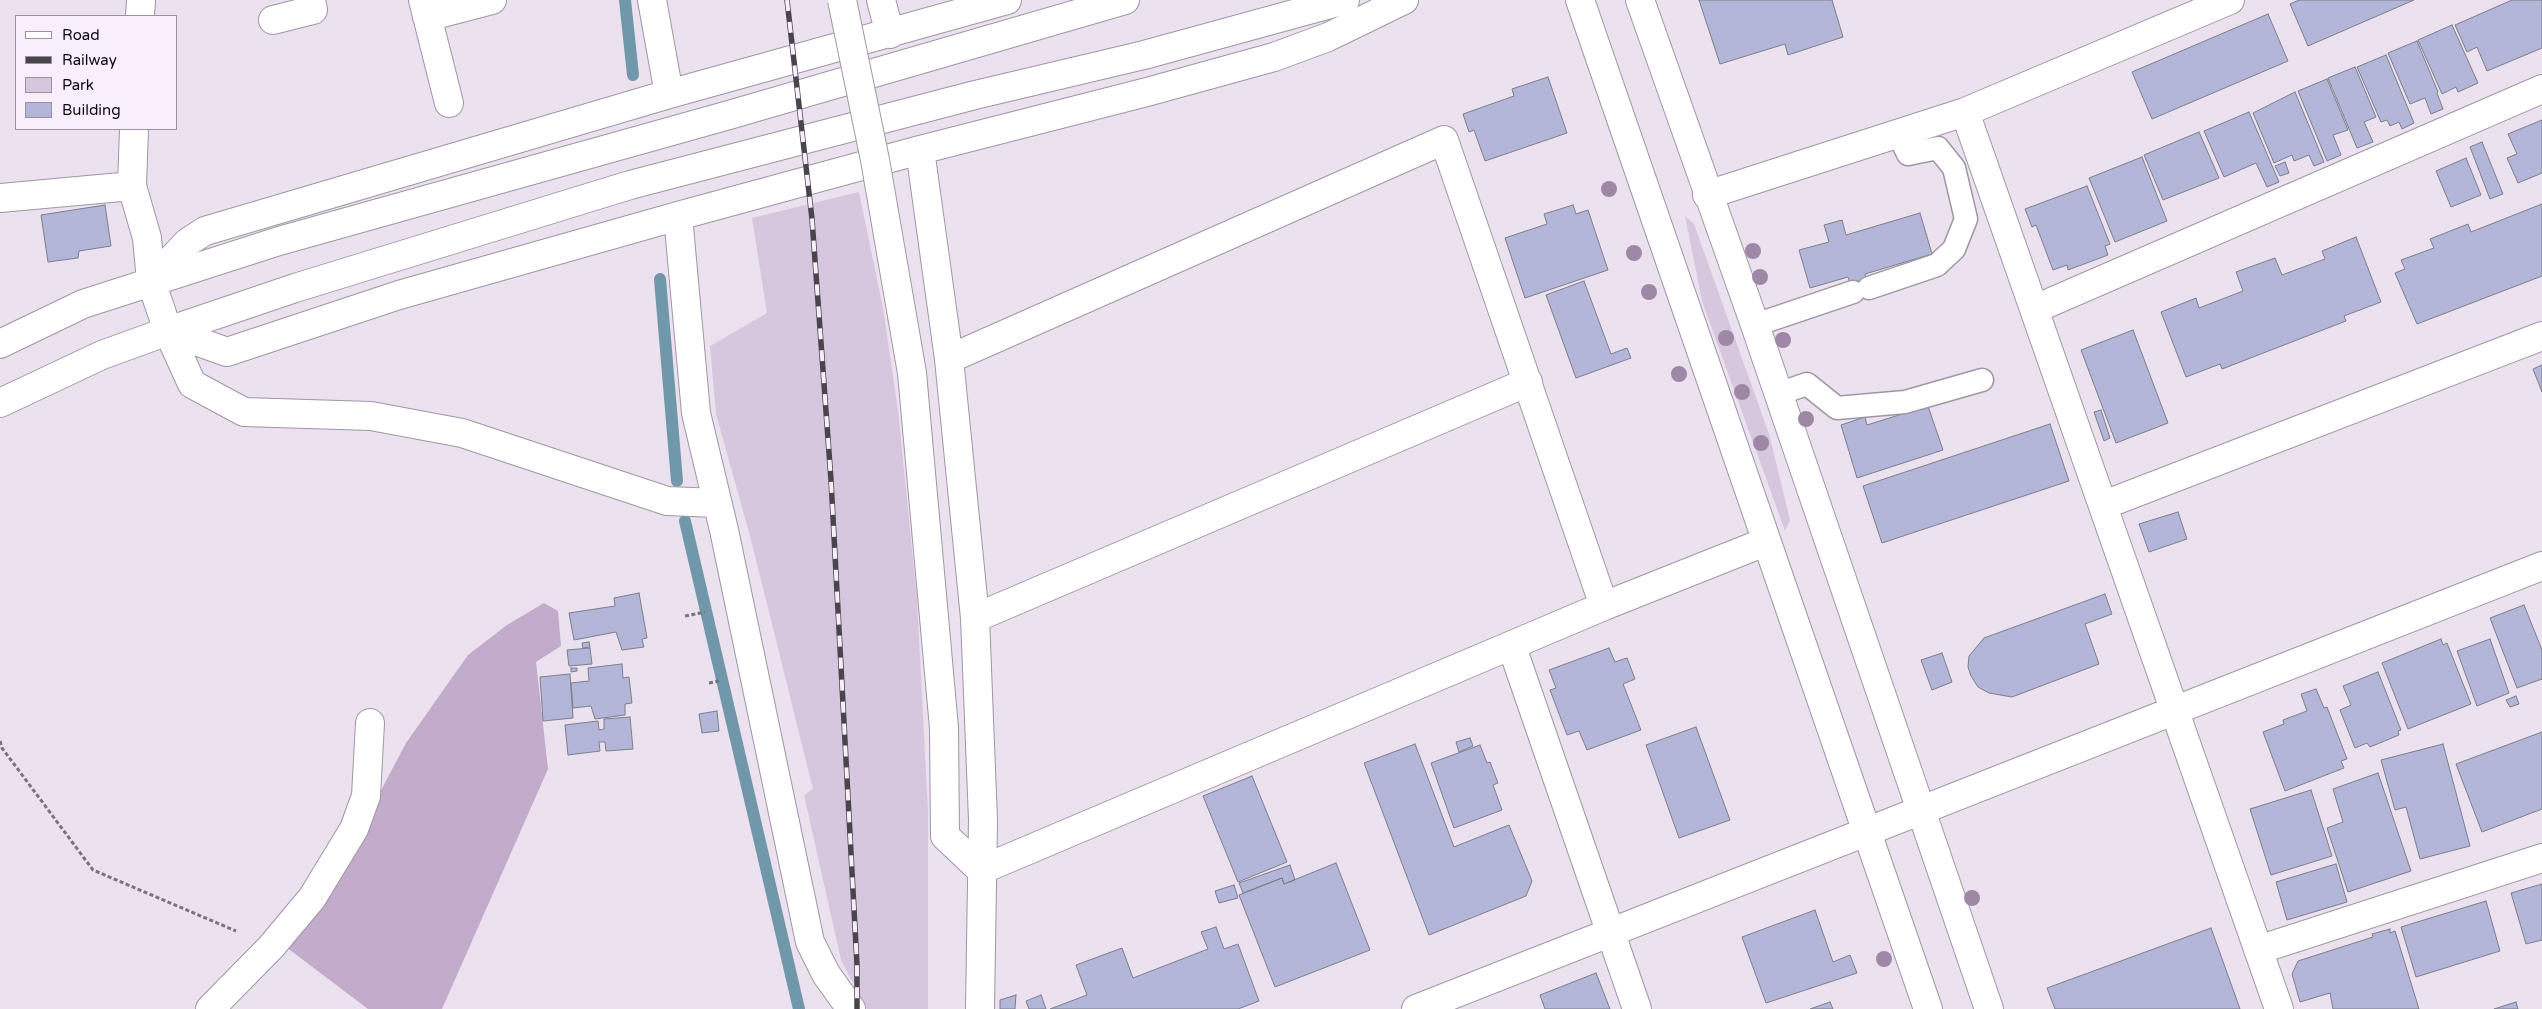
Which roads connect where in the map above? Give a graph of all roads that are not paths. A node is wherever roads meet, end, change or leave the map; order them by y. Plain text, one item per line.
1 (141, 0) edge
2 (311, 0) edge
3 (492, 0) edge
4 (652, 0) edge
5 (842, 0) edge
6 (881, 0) edge
7 (1007, 0) edge
8 (1125, 0) edge
9 (1345, 0) edge
10 (1404, 0) edge
11 (1580, 0) edge
12 (1640, 0) edge
13 (2230, 0) edge
14 (425, 8) edge
15 (140, 15) edge
16 (273, 20) dead end
17 (890, 34) junction
18 (2542, 90) edge
19 (669, 94) junction
20 (449, 103) dead end
21 (1964, 112) junction
22 (134, 130) edge
23 (1898, 133) junction
24 (920, 150) junction
25 (132, 186) junction
26 (1707, 195) junction
27 (0, 198) edge
28 (678, 216) junction
29 (151, 280) junction
30 (2035, 309) junction
31 (1755, 325) junction
32 (168, 331) junction
33 (2542, 336) edge
34 (0, 344) edge
35 (949, 359) junction
36 (1982, 380) dead end
37 (1528, 382) junction
38 (1778, 394) junction
39 (0, 403) edge
40 (717, 503) junction
41 (2104, 505) junction
42 (1765, 542) junction
43 (2542, 566) edge
44 (1604, 606) junction
45 (975, 618) junction
46 (1512, 647) junction
47 (2176, 709) junction
48 (370, 723) dead end
49 (1920, 811) junction
50 (1867, 832) junction
51 (2542, 858) edge
52 (981, 870) junction
53 (1611, 933) junction
54 (2258, 950) junction
55 (210, 1009) edge
56 (851, 1009) edge
57 (980, 1009) edge
58 (1416, 1009) edge
59 (1638, 1009) edge
60 (1928, 1009) edge
61 (1989, 1009) edge
62 (2279, 1009) edge

1 - 15 street
2 - 16 street
3 - 14 street
4 - 19 street
5 - 52 street, bridge
6 - 17 street
7 - 17 street
8 - 29 street
9 - 32 street
10 - 24 street
11 - 42 street
12 - 26 street
13 - 21 street
14 - 20 street
17 - 19 street
18 - 30 street
19 - 29 street
21 - 23 street
21 - 30 street
22 - 25 street
23 - 26 street
23 - 31 lane
24 - 28 street
24 - 35 street
25 - 27 street
25 - 29 street
26 - 31 street
28 - 32 street
28 - 40 street
29 - 32 street
29 - 34 street
30 - 41 street
31 - 38 street
32 - 39 street
32 - 40 street
33 - 41 street
35 - 37 street
35 - 45 street
36 - 38 lane
37 - 44 street
37 - 45 street
38 - 49 street
40 - 56 street
41 - 47 street
42 - 44 street
42 - 50 street
43 - 47 street
44 - 46 street
45 - 52 street
46 - 52 street
46 - 53 street
47 - 49 street
47 - 54 street
48 - 55 street
49 - 50 street
49 - 61 street
50 - 53 street
50 - 60 street
51 - 54 street
52 - 57 street
53 - 58 street
53 - 59 street
54 - 62 street

